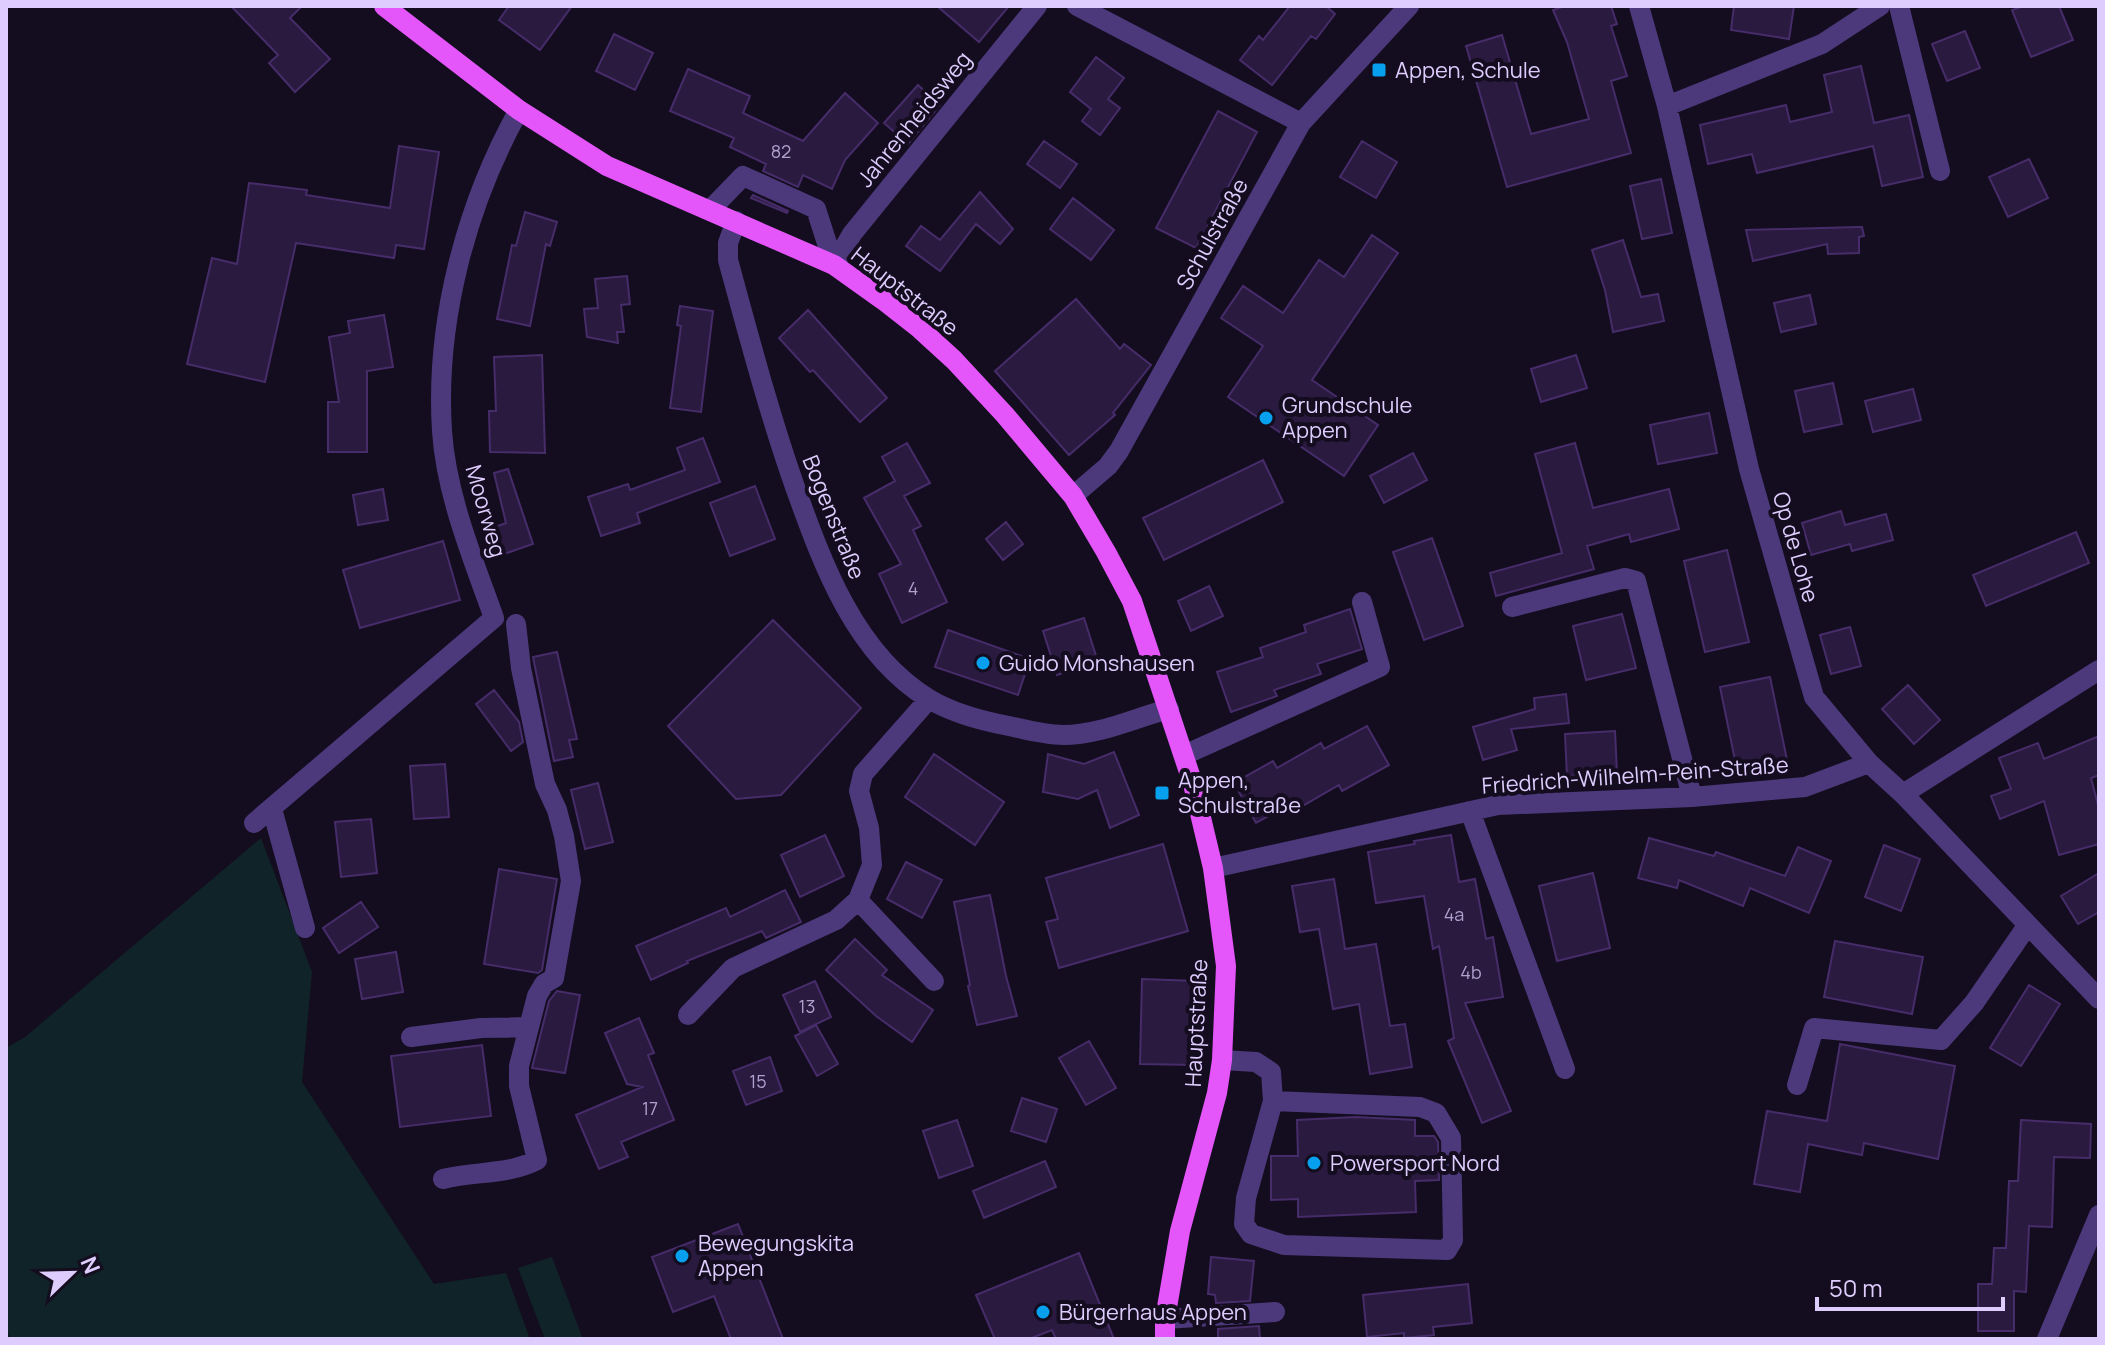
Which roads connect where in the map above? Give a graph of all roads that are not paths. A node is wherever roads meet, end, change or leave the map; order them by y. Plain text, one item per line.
1 (384, 6) edge
2 (1037, 6) edge
3 (1077, 6) edge
4 (1409, 6) edge
5 (1639, 6) edge
6 (1880, 6) edge
7 (1899, 6) edge
8 (1667, 106) junction
9 (519, 110) junction
10 (1301, 123) junction
11 (1940, 171) dead end
12 (710, 210) junction
13 (736, 221) junction
14 (834, 265) junction
15 (1073, 496) junction
16 (1362, 602) dead end
17 (1512, 607) dead end
18 (516, 624) dead end
19 (2099, 670) edge
20 (929, 699) junction
21 (1169, 709) junction
22 (1184, 755) junction
23 (1869, 763) junction
24 (1903, 794) junction
25 (1692, 797) junction
26 (272, 809) junction
27 (1470, 811) junction
28 (254, 823) dead end
29 (1213, 868) junction
30 (858, 900) junction
31 (2027, 926) junction
32 (305, 928) dead end
33 (934, 981) dead end
34 (2099, 999) edge
35 (688, 1015) dead end
36 (529, 1027) junction
37 (411, 1037) dead end
38 (1222, 1060) junction
39 (1565, 1069) dead end
40 (1797, 1085) dead end
41 (1273, 1101) junction
42 (443, 1179) dead end
43 (2099, 1215) edge
44 (1275, 1312) dead end
45 (1165, 1329) edge
46 (2047, 1339) edge

1 - 9 main road, Hauptstraße
2 - 14 street, Jahrenheidsweg
3 - 10 street
4 - 10 street, Schulstraße
5 - 8 street, Op de Lohe
6 - 8 street
7 - 11 street
8 - 23 street, Op de Lohe
9 - 12 main road, Hauptstraße
9 - 26 street, Moorweg
10 - 15 street, Schulstraße
12 - 13 main road, Hauptstraße
12 - 14 street
13 - 14 main road, Hauptstraße
13 - 20 street, Bogenstraße
14 - 15 main road, Hauptstraße
15 - 21 main road, Hauptstraße
16 - 22 street
17 - 25 street
18 - 36 street
19 - 24 street
20 - 21 street, Bogenstraße
20 - 30 street
21 - 22 main road, Hauptstraße
22 - 29 main road, Hauptstraße
23 - 24 street, Op de Lohe
23 - 25 street, Friedrich-Wilhelm-Pein-Straße
24 - 31 street, Op de Lohe
25 - 27 street, Friedrich-Wilhelm-Pein-Straße
26 - 28 street, Moorweg
26 - 32 street
27 - 29 street, Friedrich-Wilhelm-Pein-Straße
27 - 39 street
29 - 38 main road, Hauptstraße
30 - 33 street
30 - 35 street
31 - 34 street, Op de Lohe
31 - 40 street
36 - 37 street
36 - 42 street
38 - 41 street
38 - 45 main road, Hauptstraße
41 - 41 street
43 - 46 street
44 - 45 street

